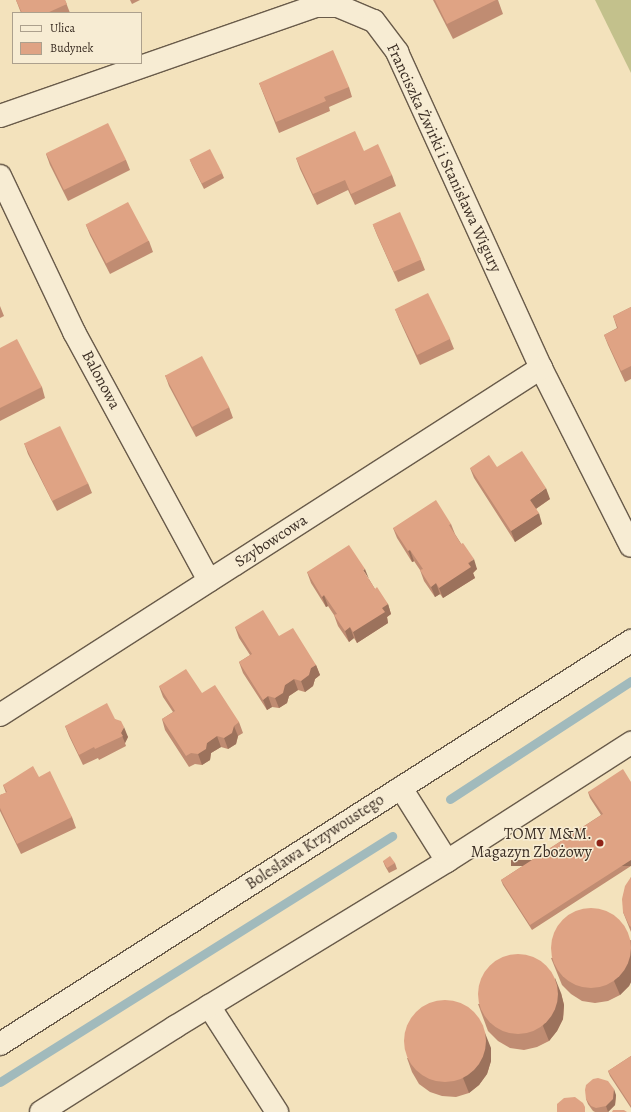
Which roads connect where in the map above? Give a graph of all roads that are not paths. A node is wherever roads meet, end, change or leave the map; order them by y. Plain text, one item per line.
1 (0, 116) edge
2 (0, 176) edge
3 (542, 368) junction
4 (631, 546) edge
5 (209, 581) junction
6 (631, 641) edge
7 (0, 715) edge
8 (631, 743) edge
9 (401, 788) junction
10 (447, 861) junction
11 (209, 1006) junction
12 (0, 1044) edge
13 (41, 1112) edge
14 (277, 1112) edge

1 - 3 street, Franciszka Żwirki i Stanisława Wigury
2 - 5 street, Balonowa
3 - 4 street, Franciszka Żwirki i Stanisława Wigury
3 - 5 street, Szybowcowa
5 - 7 street, Szybowcowa
6 - 9 street, Bolesława Krzywoustego
8 - 10 street
9 - 10 street
9 - 12 street, Bolesława Krzywoustego
10 - 11 street
11 - 13 street
11 - 14 street

